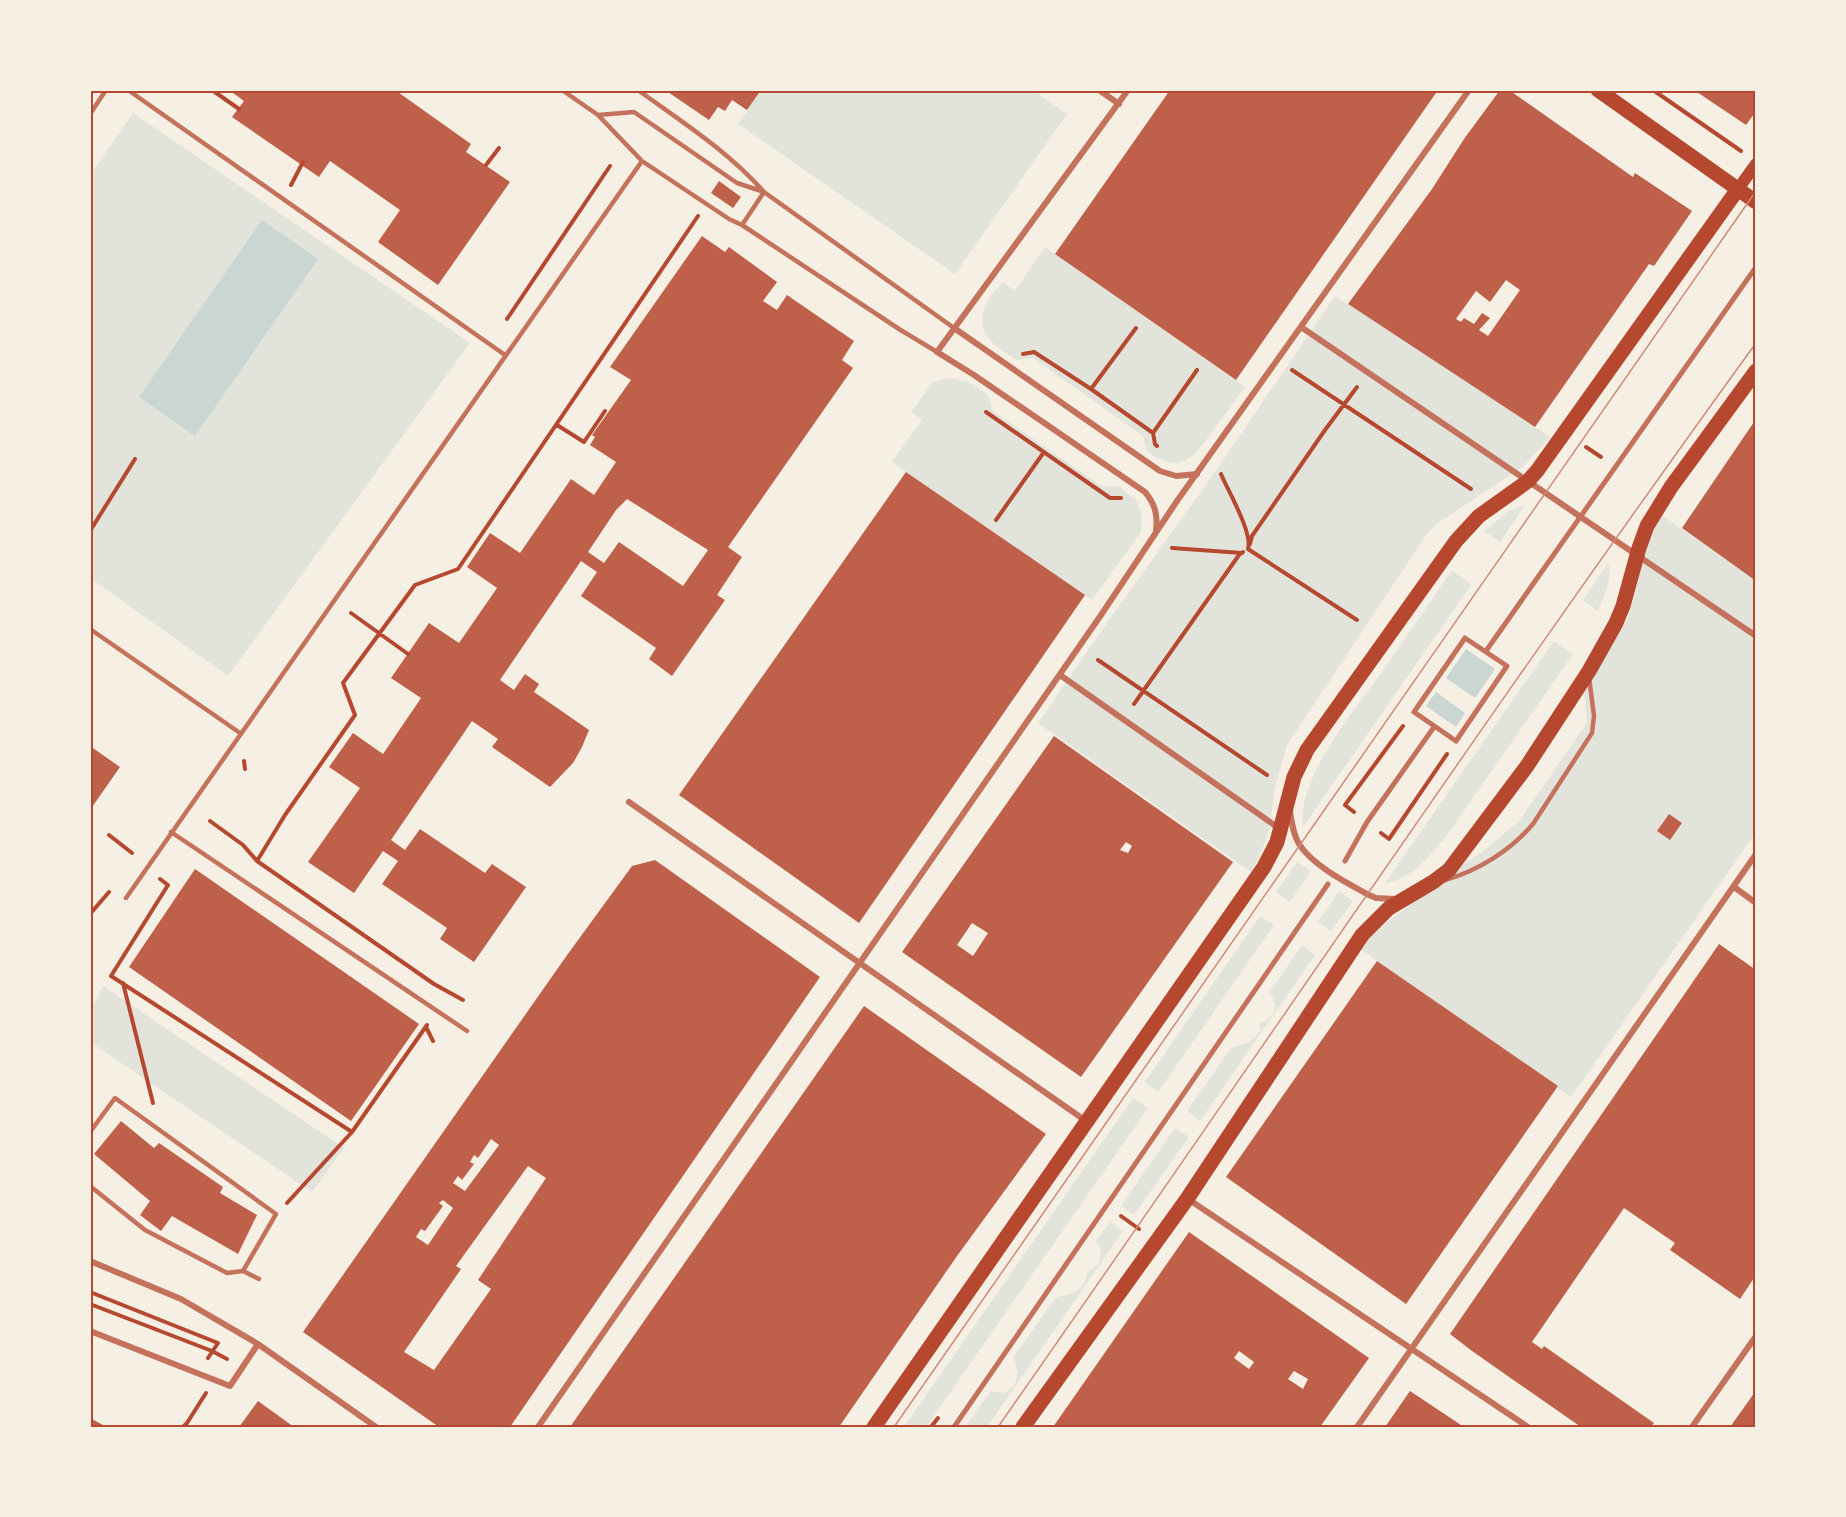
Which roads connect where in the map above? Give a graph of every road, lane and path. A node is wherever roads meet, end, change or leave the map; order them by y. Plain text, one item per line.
1 (106, 90) edge
2 (128, 90) edge
3 (212, 90) edge
4 (562, 90) edge
5 (638, 90) edge
6 (1099, 90) edge
7 (1128, 90) edge
8 (1469, 90) edge
9 (1598, 90) edge
10 (1653, 90) edge
11 (1119, 104) junction
12 (239, 109) dead end
13 (90, 114) edge
14 (598, 115) junction
15 (499, 148) dead end
16 (1752, 160) edge
17 (642, 161) junction
18 (303, 162) dead end
19 (486, 165) dead end
20 (610, 166) dead end
21 (294, 177) dead end
22 (1738, 189) junction
23 (764, 192) junction
24 (1756, 202) edge
25 (700, 213) dead end
26 (742, 225) junction
27 (1756, 267) edge
28 (1301, 327) junction
29 (954, 328) junction
30 (1136, 328) dead end
31 (490, 344) junction
32 (937, 352) junction
33 (1019, 354) dead end
34 (505, 355) junction
35 (1291, 369) dead end
36 (1197, 370) dead end
37 (1756, 371) edge
38 (1366, 374) junction
39 (1091, 389) junction
40 (1343, 405) junction
41 (605, 411) dead end
42 (987, 412) dead end
43 (557, 425) junction
44 (1153, 433) junction
45 (1586, 447) dead end
46 (1163, 450) dead end
47 (1044, 452) junction
48 (1601, 457) dead end
49 (135, 459) dead end
50 (1197, 474) junction
51 (1221, 474) dead end
52 (1528, 481) junction
53 (1471, 489) dead end
54 (1128, 503) dead end
55 (1581, 518) junction
56 (996, 520) dead end
57 (90, 531) edge
58 (1154, 536) junction
59 (1249, 547) junction
60 (1172, 549) dead end
61 (1243, 552) junction
62 (1637, 557) junction
63 (351, 613) dead end
64 (1357, 620) dead end
65 (90, 628) edge
66 (380, 633) junction
67 (1756, 636) edge
68 (1486, 651) junction
69 (408, 654) dead end
70 (1098, 660) dead end
71 (1589, 671) junction
72 (1060, 675) junction
73 (1143, 691) junction
74 (1123, 720) junction
75 (1434, 727) junction
76 (240, 733) junction
77 (1267, 776) dead end
78 (1289, 799) junction
79 (629, 802) dead end
80 (210, 821) dead end
81 (1281, 830) junction
82 (171, 832) junction
83 (109, 835) dead end
84 (132, 853) dead end
85 (1756, 854) edge
86 (256, 861) junction
87 (1345, 861) dead end
88 (146, 869) junction
89 (1433, 882) junction
90 (1328, 884) dead end
91 (1734, 886) junction
92 (126, 898) dead end
93 (1402, 899) junction
94 (1756, 903) edge
95 (860, 962) junction
96 (123, 983) junction
97 (449, 991) junction
98 (463, 1000) dead end
99 (437, 1010) junction
100 (426, 1027) junction
101 (467, 1031) dead end
102 (433, 1041) dead end
103 (1087, 1121) junction
104 (160, 1130) junction
105 (90, 1132) edge
106 (352, 1132) junction
107 (90, 1186) edge
108 (1187, 1199) junction
109 (1107, 1206) junction
110 (276, 1214) junction
111 (1157, 1241) junction
112 (90, 1261) edge
113 (243, 1271) junction
114 (259, 1279) dead end
115 (90, 1292) edge
116 (90, 1304) edge
117 (90, 1331) edge
118 (1756, 1336) edge
119 (258, 1344) junction
120 (1412, 1349) junction
121 (212, 1351) junction
122 (228, 1359) dead end
123 (202, 1366) dead end
124 (376, 1427) edge
125 (538, 1427) edge
126 (874, 1427) edge
127 (954, 1427) edge
128 (1023, 1427) edge
129 (1357, 1427) edge
130 (1528, 1427) edge
131 (1692, 1427) edge

1 - 13 lane
2 - 31 lane
3 - 12 path
4 - 14 lane
5 - 23 lane
6 - 11 street
7 - 11 street
8 - 28 street
9 - 22 main road
10 - 16 path
11 - 29 street
14 - 17 lane
14 - 23 lane
15 - 19 path
16 - 22 main road
17 - 26 lane
17 - 34 lane
18 - 21 path
20 - 31 path
22 - 24 main road
22 - 52 main road
23 - 26 lane
23 - 29 lane
25 - 43 path
26 - 32 lane
27 - 55 street
28 - 38 street
28 - 50 street
29 - 32 street
29 - 50 street
30 - 39 path
31 - 34 lane
32 - 58 street
33 - 39 path
34 - 76 lane
35 - 40 path
36 - 44 path
37 - 62 main road
38 - 40 path
38 - 52 street
39 - 44 path
40 - 53 path
40 - 59 path
41 - 43 path
42 - 47 path
43 - 66 path
44 - 46 path
45 - 48 path
47 - 54 path
47 - 56 path
49 - 57 path
50 - 58 street
51 - 59 path
52 - 55 street
52 - 78 main road
55 - 62 street
55 - 68 street
58 - 72 street
59 - 61 path
59 - 64 path
60 - 61 path
61 - 73 path
62 - 67 street
62 - 71 main road
63 - 66 path
65 - 76 lane
66 - 69 path
66 - 86 path
68 - 75 street
68 - 75 street
70 - 73 path
71 - 89 main road
71 - 89 lane
72 - 74 street
72 - 95 street
73 - 74 path
73 - 77 path
74 - 81 street
75 - 87 street
76 - 82 lane
78 - 81 main road
78 - 93 street
79 - 95 street
80 - 86 path
81 - 103 main road
82 - 88 lane
82 - 99 lane
83 - 84 path
85 - 91 street
86 - 97 path
88 - 92 lane
88 - 96 path
89 - 93 main road
90 - 109 street
91 - 94 street
91 - 120 street
93 - 108 main road
95 - 103 street
95 - 125 street
96 - 104 path
96 - 106 path
97 - 98 path
97 - 99 path
99 - 100 path
99 - 101 lane
100 - 102 path
100 - 106 path
103 - 126 main road
104 - 105 lane
104 - 110 lane
106 - 110 path
107 - 113 lane
108 - 111 main road
108 - 120 street
109 - 111 path
109 - 127 street
110 - 113 lane
111 - 128 main road
112 - 119 street
113 - 114 lane
115 - 121 path
116 - 121 path
117 - 119 street
118 - 131 street
119 - 124 street
120 - 129 street
120 - 130 street
121 - 122 path
121 - 123 path

